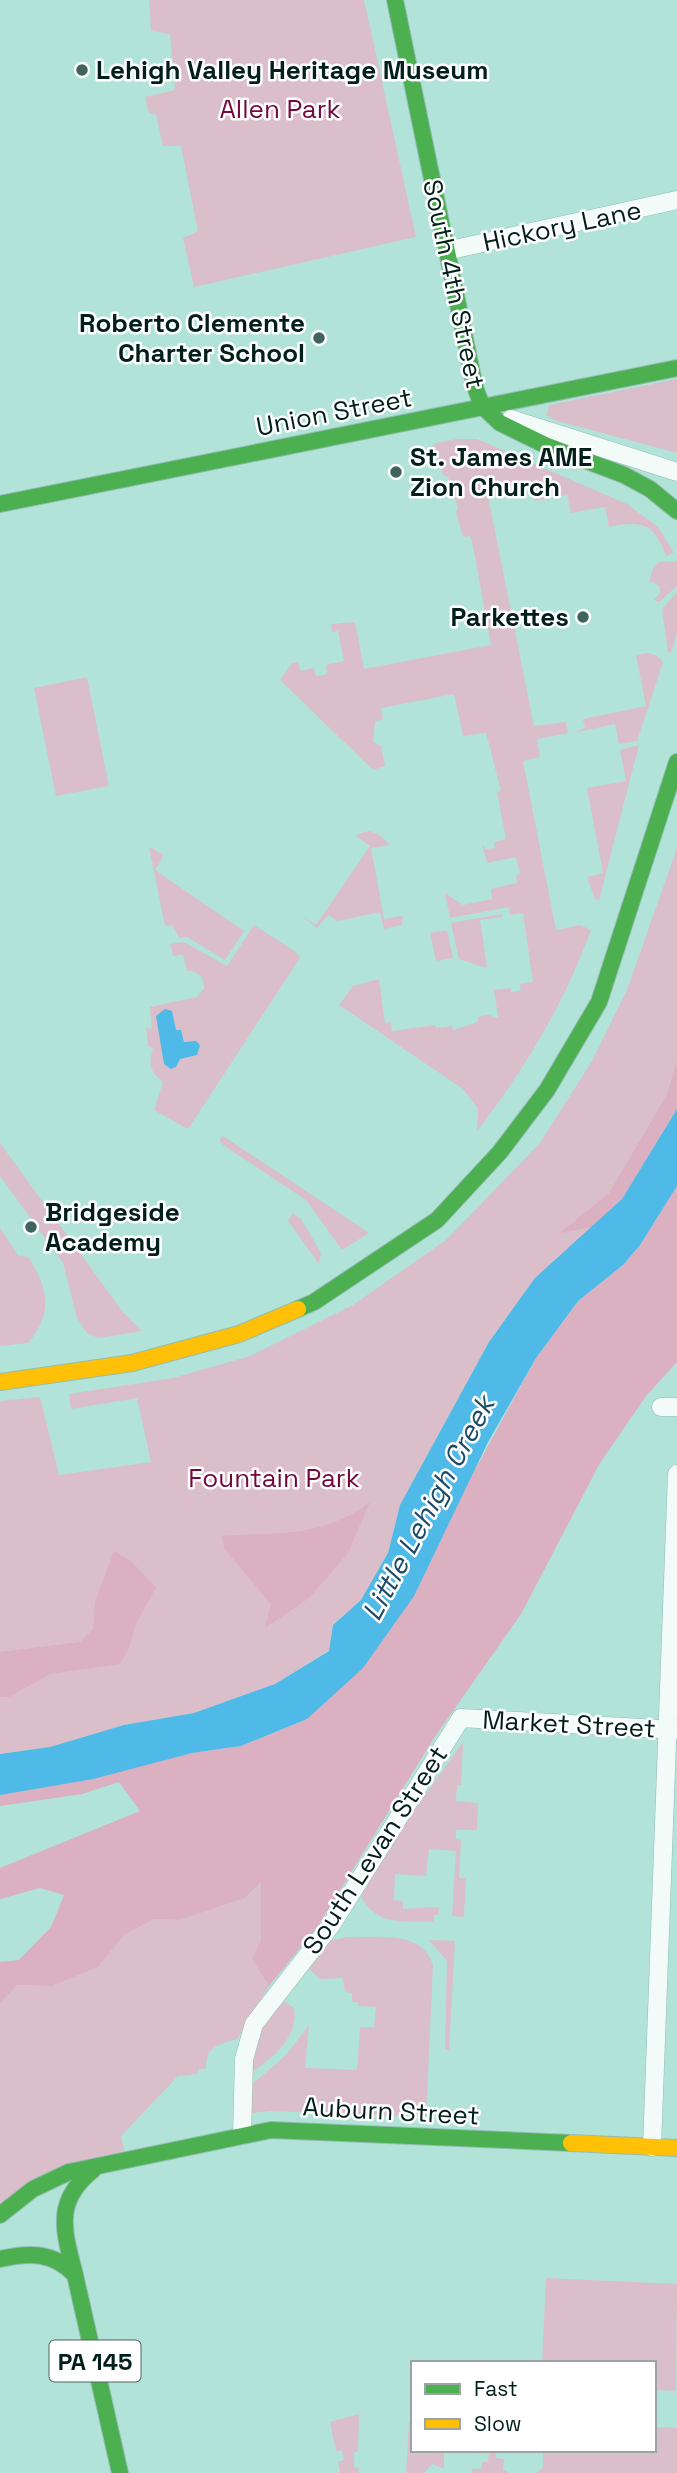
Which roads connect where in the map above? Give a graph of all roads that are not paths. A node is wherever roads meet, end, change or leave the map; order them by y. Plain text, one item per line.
1 (395, 0) edge
2 (677, 200) edge
3 (446, 251) junction
4 (677, 369) edge
5 (482, 406) junction
6 (677, 472) edge
7 (0, 504) edge
8 (677, 511) edge
9 (677, 762) edge
10 (0, 1382) edge
11 (677, 1474) edge
12 (461, 1718) joint
13 (672, 1729) edge
14 (242, 2135) junction
15 (652, 2147) junction
16 (677, 2148) edge
17 (106, 2162) junction
18 (0, 2215) edge
19 (0, 2259) edge
20 (75, 2275) junction
21 (120, 2473) edge

1 - 3 street, South 4th Street
2 - 3 street, Hickory Lane
3 - 5 street, South 4th Street
4 - 5 street, Union Street
5 - 6 street, South 4th Street
5 - 7 street, Union Street
5 - 8 street
9 - 10 street
11 - 13 street
12 - 13 street, Market Street
12 - 14 street, South Levan Street
13 - 15 street
14 - 15 street, Auburn Street
14 - 17 street, Auburn Street
15 - 16 street, Auburn Street
17 - 18 street, Auburn Street
17 - 20 street, Auburn Street
19 - 20 street
20 - 21 street, PA 145

